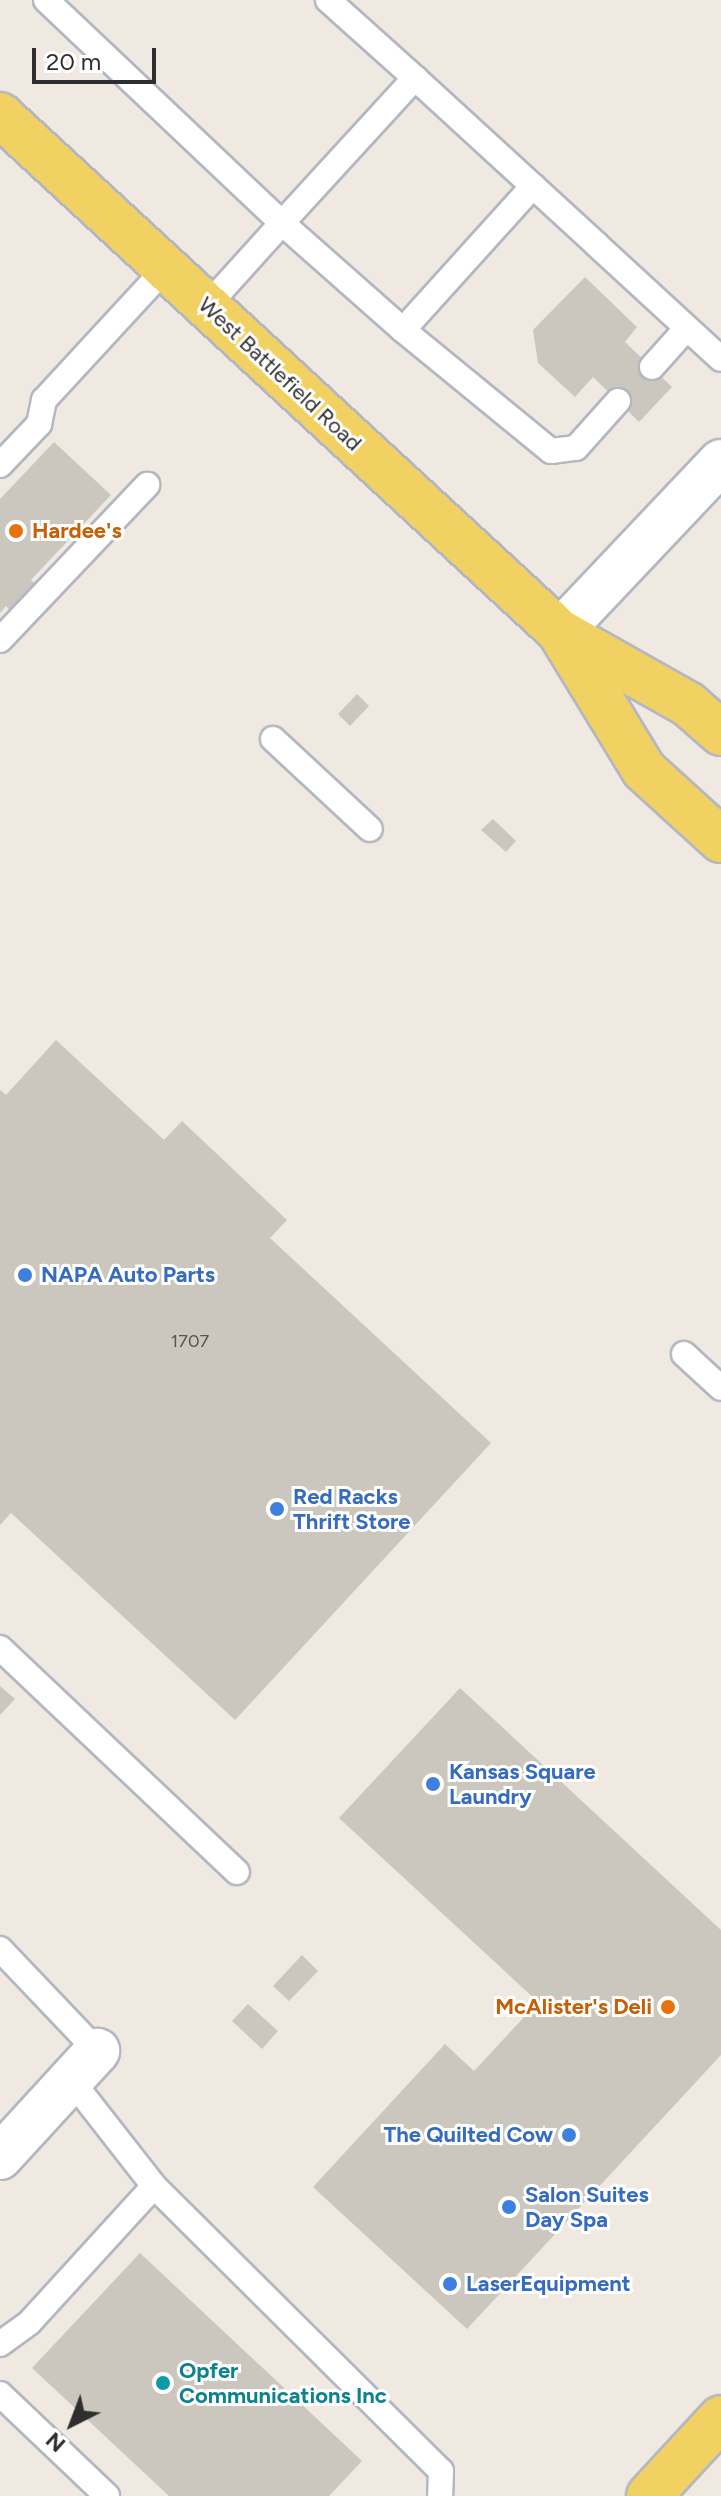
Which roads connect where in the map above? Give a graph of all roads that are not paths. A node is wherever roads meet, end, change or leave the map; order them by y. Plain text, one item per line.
1 (46, 0) edge
2 (328, 0) edge
3 (415, 78) junction
4 (0, 115) edge
5 (533, 186) junction
6 (282, 223) junction
7 (166, 268) junction
8 (207, 306) junction
9 (687, 328) junction
10 (403, 330) junction
11 (721, 359) edge
12 (652, 367) dead end
13 (618, 401) dead end
14 (721, 462) edge
15 (0, 465) edge
16 (147, 485) dead end
17 (560, 632) junction
18 (0, 640) edge
19 (721, 733) edge
20 (273, 739) dead end
21 (370, 829) dead end
22 (721, 840) edge
23 (684, 1354) dead end
24 (721, 1388) edge
25 (0, 1648) edge
26 (237, 1872) dead end
27 (0, 1949) edge
28 (84, 2066) junction
29 (0, 2157) edge
30 (154, 2186) junction
31 (0, 2344) edge
32 (0, 2394) edge
33 (721, 2418) edge
34 (107, 2496) edge
35 (440, 2496) edge
36 (649, 2496) edge

1 - 6 lane
2 - 3 lane
3 - 5 lane
3 - 6 lane
4 - 7 main road, West Battlefield Road
5 - 9 lane
5 - 10 lane
6 - 8 lane
6 - 10 lane
7 - 8 main road, West Battlefield Road
7 - 15 lane
8 - 17 main road, West Battlefield Road
9 - 11 lane
9 - 12 lane
10 - 13 lane
14 - 17 street
16 - 18 lane
17 - 19 main road, West Battlefield Road
17 - 22 main road, West Battlefield Road
20 - 21 lane
23 - 24 lane
25 - 26 lane
27 - 28 lane
28 - 29 street
28 - 30 lane
30 - 31 lane
30 - 35 lane
32 - 34 lane
33 - 36 main road

